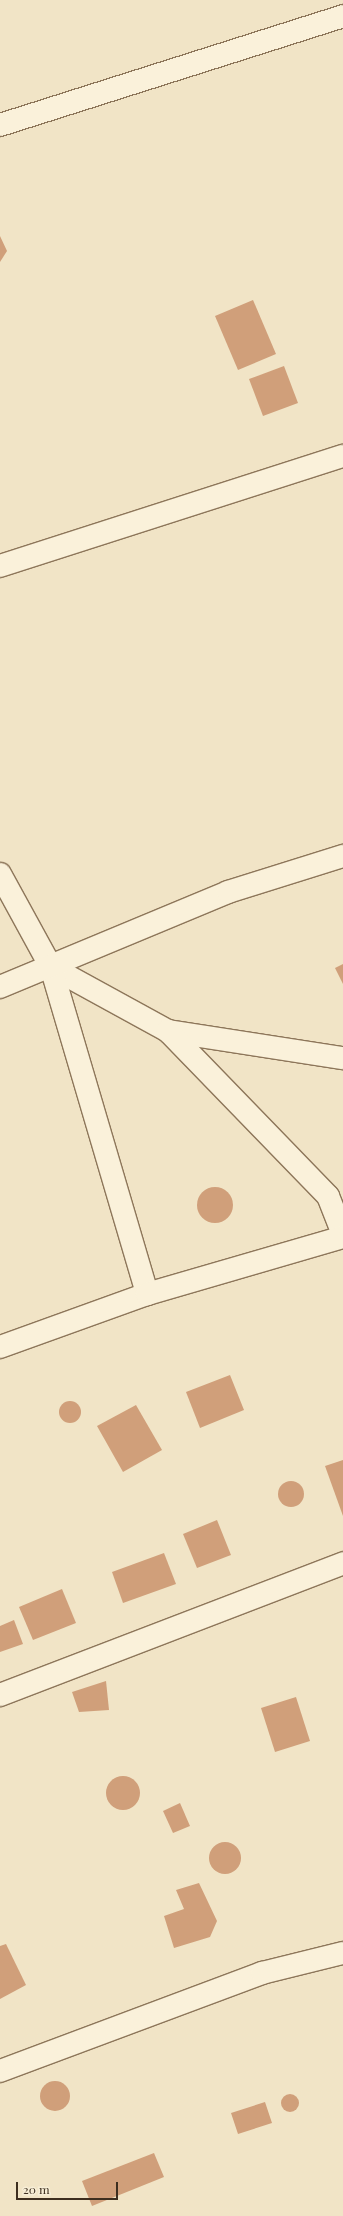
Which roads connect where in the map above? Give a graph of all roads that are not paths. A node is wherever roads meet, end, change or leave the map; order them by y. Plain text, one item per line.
1 (343, 16) edge
2 (0, 125) edge
3 (343, 456) edge
4 (0, 566) edge
5 (343, 856) edge
6 (0, 874) edge
7 (51, 967) junction
8 (0, 987) edge
9 (168, 1031) junction
10 (343, 1058) edge
11 (343, 1234) edge
12 (343, 1237) edge
13 (147, 1294) junction
14 (0, 1347) edge
15 (343, 1563) edge
16 (0, 1694) edge
17 (343, 1953) edge
18 (0, 2071) edge

1 - 2 street
3 - 4 street
5 - 7 street
6 - 7 street
7 - 8 street
7 - 9 street
7 - 13 street
9 - 10 street
9 - 11 street
12 - 13 street
13 - 14 street
15 - 16 street
17 - 18 street

